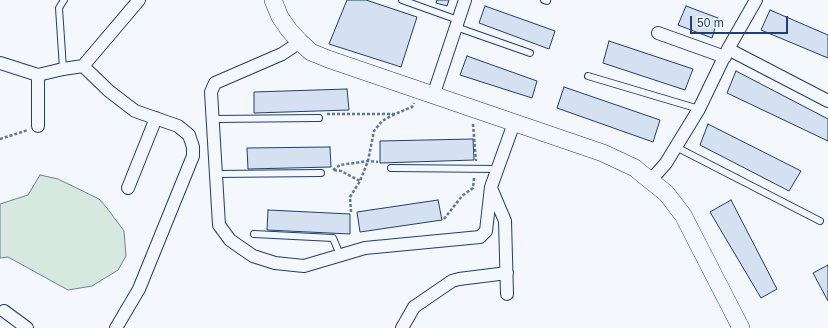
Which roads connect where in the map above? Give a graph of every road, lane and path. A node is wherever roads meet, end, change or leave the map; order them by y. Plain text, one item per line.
1 (64, 0) edge
2 (273, 0) edge
3 (402, 0) edge
4 (465, 0) edge
5 (756, 0) edge
6 (134, 1) edge
7 (457, 23) junction
8 (658, 33) dead end
9 (300, 42) junction
10 (530, 53) dead end
11 (726, 53) junction
12 (0, 63) edge
13 (83, 66) junction
14 (63, 69) junction
15 (38, 75) junction
16 (588, 76) dead end
17 (426, 93) junction
18 (828, 100) edge
19 (699, 109) junction
20 (395, 114) junction
21 (322, 116) joint
22 (156, 118) junction
23 (213, 119) junction
24 (514, 123) junction
25 (38, 126) joint
26 (0, 139) edge
27 (676, 147) junction
28 (368, 161) junction
29 (378, 162) dead end
30 (391, 168) dead end
31 (497, 169) junction
32 (321, 173) dead end
33 (216, 174) junction
34 (651, 180) junction
35 (360, 181) junction
36 (491, 187) junction
37 (128, 188) dead end
38 (351, 212) dead end
39 (820, 221) dead end
40 (254, 234) dead end
41 (340, 255) junction
42 (507, 273) junction
43 (508, 294) dead end
44 (2, 312) edge
45 (27, 328) edge
46 (116, 328) edge
47 (402, 328) edge
48 (741, 328) edge

1 - 14 lane
2 - 9 street
3 - 7 lane
4 - 7 street
5 - 11 street
6 - 13 street
7 - 10 lane
7 - 17 street
8 - 11 street
9 - 17 street
9 - 23 street
11 - 18 street
11 - 19 street
12 - 15 street
13 - 14 street
13 - 22 street
14 - 15 street
15 - 25 street
16 - 19 lane
17 - 20 path
17 - 24 street
19 - 27 street
20 - 21 path
20 - 28 path
21 - 23 lane
22 - 37 street
22 - 46 street
23 - 33 street
24 - 31 street
24 - 34 street
25 - 26 path
27 - 34 street
27 - 39 lane
28 - 29 path
28 - 35 path
28 - 35 path
30 - 31 lane
31 - 36 street
32 - 33 lane
33 - 41 street
34 - 48 street
35 - 38 path
36 - 41 street
36 - 42 street
40 - 41 lane
42 - 43 street
42 - 47 street
44 - 45 street

